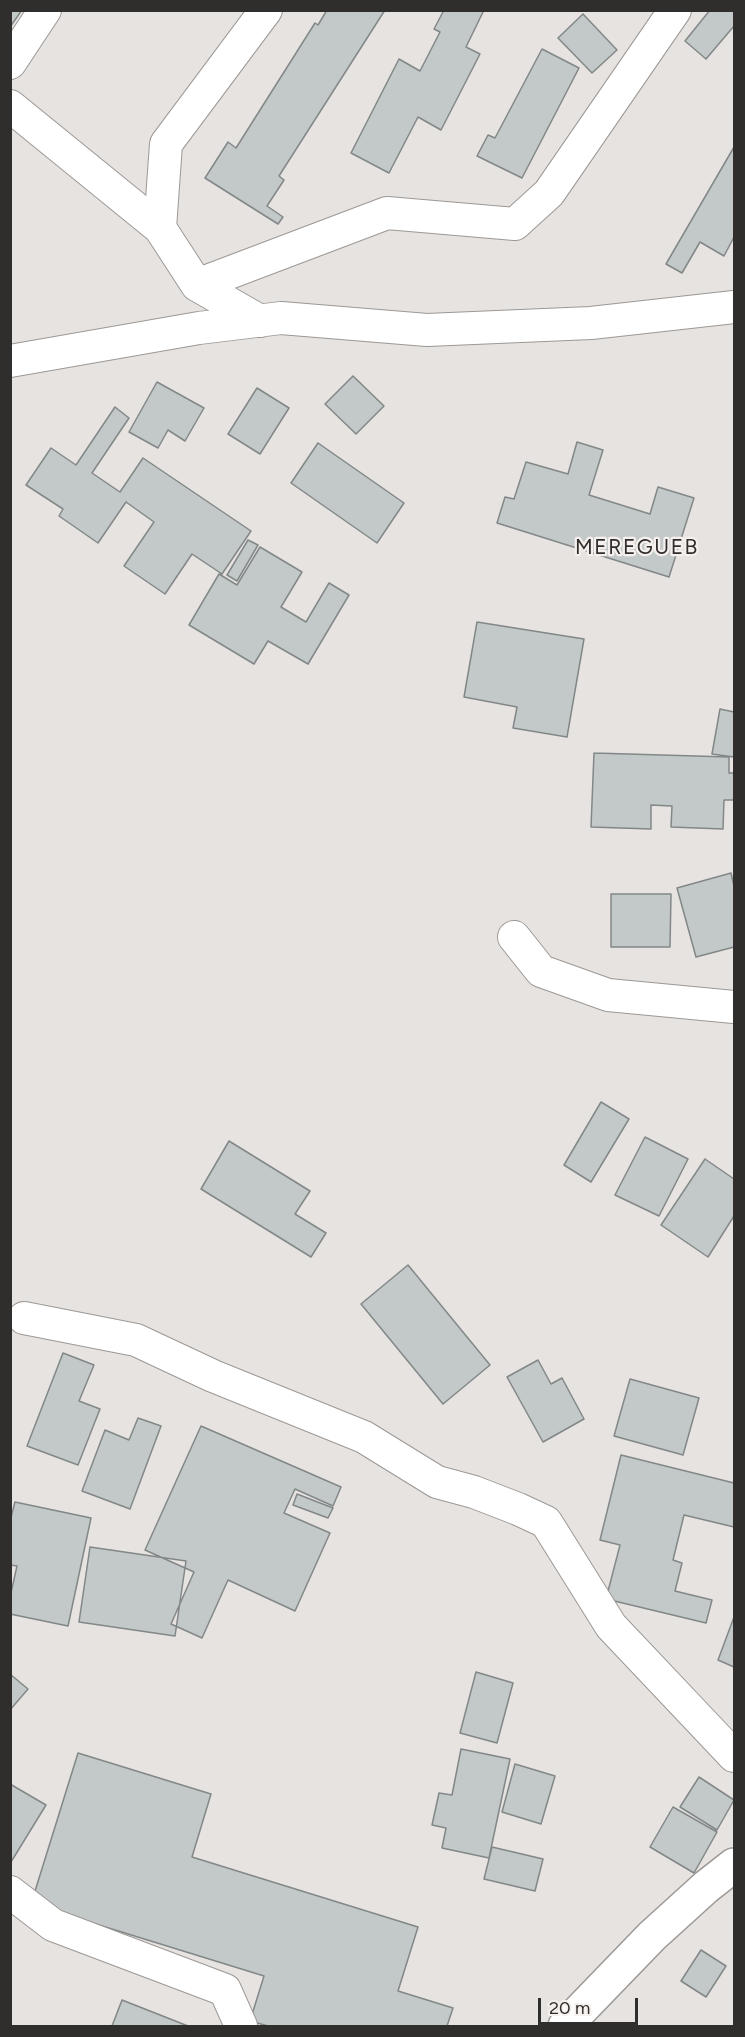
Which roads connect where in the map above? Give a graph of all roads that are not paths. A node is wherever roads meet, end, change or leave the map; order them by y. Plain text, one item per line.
1 (45, 10) edge
2 (266, 10) edge
3 (675, 10) edge
4 (10, 63) edge
5 (10, 106) edge
6 (160, 228) junction
7 (197, 285) junction
8 (735, 308) edge
9 (260, 321) junction
10 (10, 361) edge
11 (514, 937) dead end
12 (735, 1007) edge
13 (24, 1318) dead end
14 (735, 1756) edge
15 (735, 1864) edge
16 (10, 1892) edge
17 (242, 2026) edge
18 (565, 2026) edge

1 - 4 street
2 - 6 street
3 - 7 street
5 - 6 street
6 - 7 street
7 - 9 street
8 - 9 street
9 - 10 street
11 - 12 street
13 - 14 street
15 - 18 street
16 - 17 street

